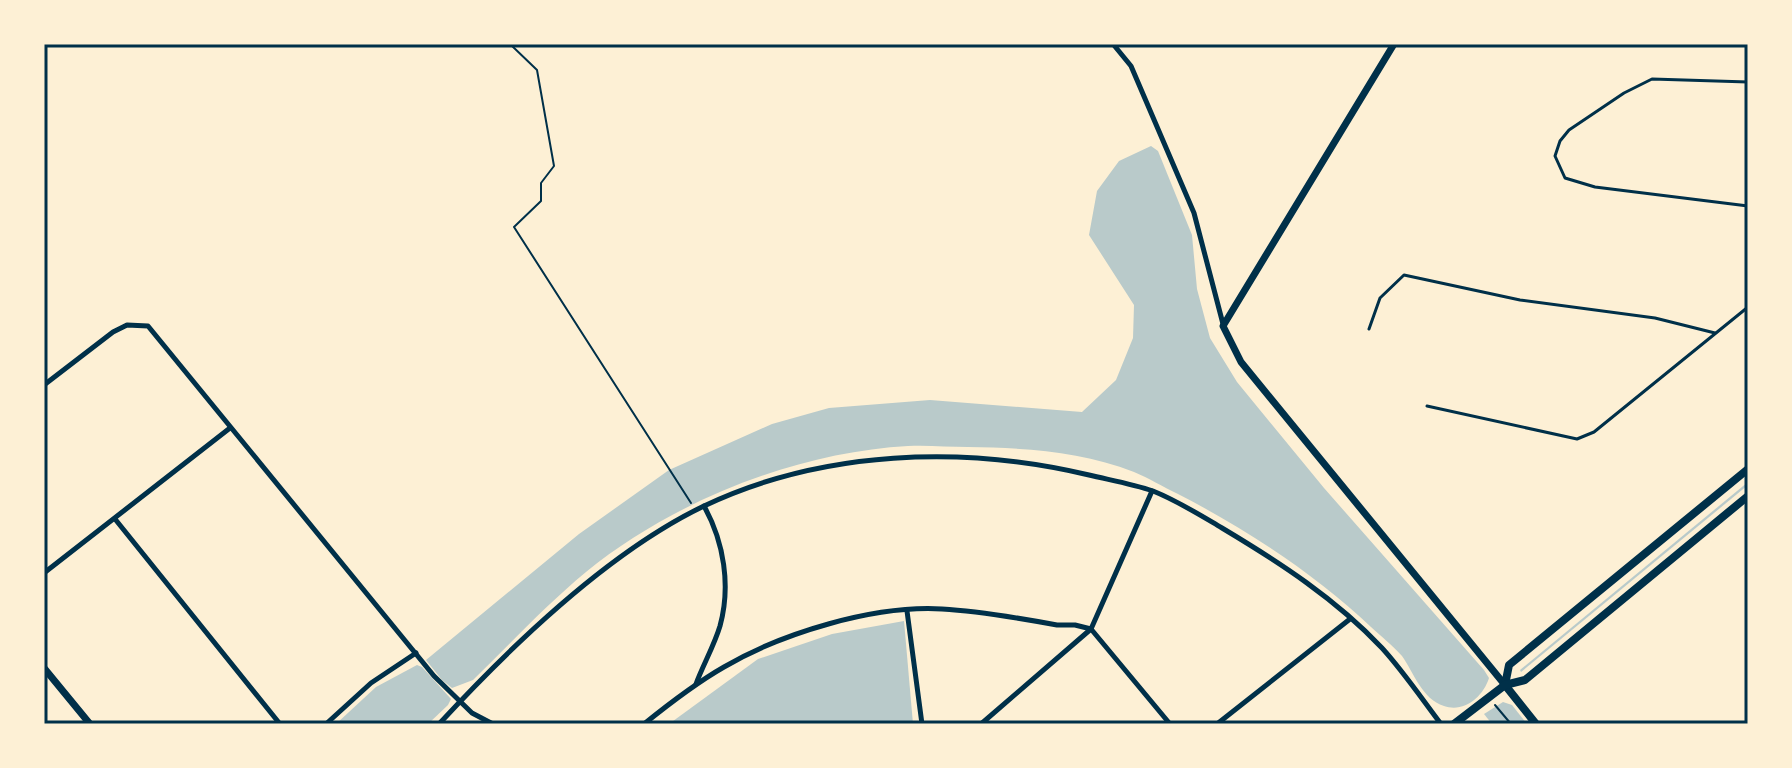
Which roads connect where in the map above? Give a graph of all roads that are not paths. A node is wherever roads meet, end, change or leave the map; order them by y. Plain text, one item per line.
1 (1113, 44) edge
2 (1394, 44) edge
3 (1748, 82) edge
4 (1748, 206) edge
5 (1748, 307) edge
6 (1223, 326) junction
7 (1369, 329) dead end
8 (1715, 333) junction
9 (44, 385) edge
10 (1427, 406) dead end
11 (230, 428) junction
12 (1748, 469) edge
13 (1152, 491) junction
14 (1748, 496) edge
15 (704, 506) junction
16 (115, 519) junction
17 (44, 573) edge
18 (907, 611) junction
19 (1350, 619) junction
20 (1091, 629) junction
21 (416, 653) junction
22 (44, 668) edge
23 (696, 685) junction
24 (1505, 685) junction
25 (460, 701) junction
26 (645, 723) edge
27 (90, 724) edge
28 (280, 724) edge
29 (326, 724) edge
30 (439, 724) edge
31 (493, 724) edge
32 (922, 724) edge
33 (981, 724) edge
34 (1170, 724) edge
35 (1217, 724) edge
36 (1441, 724) edge
37 (1454, 724) edge
38 (1536, 724) edge

1 - 6 street
2 - 6 street
3 - 4 lane
5 - 8 lane
6 - 24 street
7 - 8 lane
8 - 10 lane
9 - 11 street
11 - 16 street
11 - 21 street
12 - 24 main road
13 - 15 street
13 - 19 street
13 - 20 street
14 - 24 main road
15 - 23 street
15 - 25 street
16 - 17 street
16 - 28 street
18 - 20 street
18 - 23 street
18 - 32 street
19 - 35 street
19 - 36 street
20 - 33 street
20 - 34 street
21 - 25 street
21 - 29 street
22 - 27 street
23 - 26 street
24 - 37 main road
24 - 38 main road
25 - 30 street
25 - 31 street

